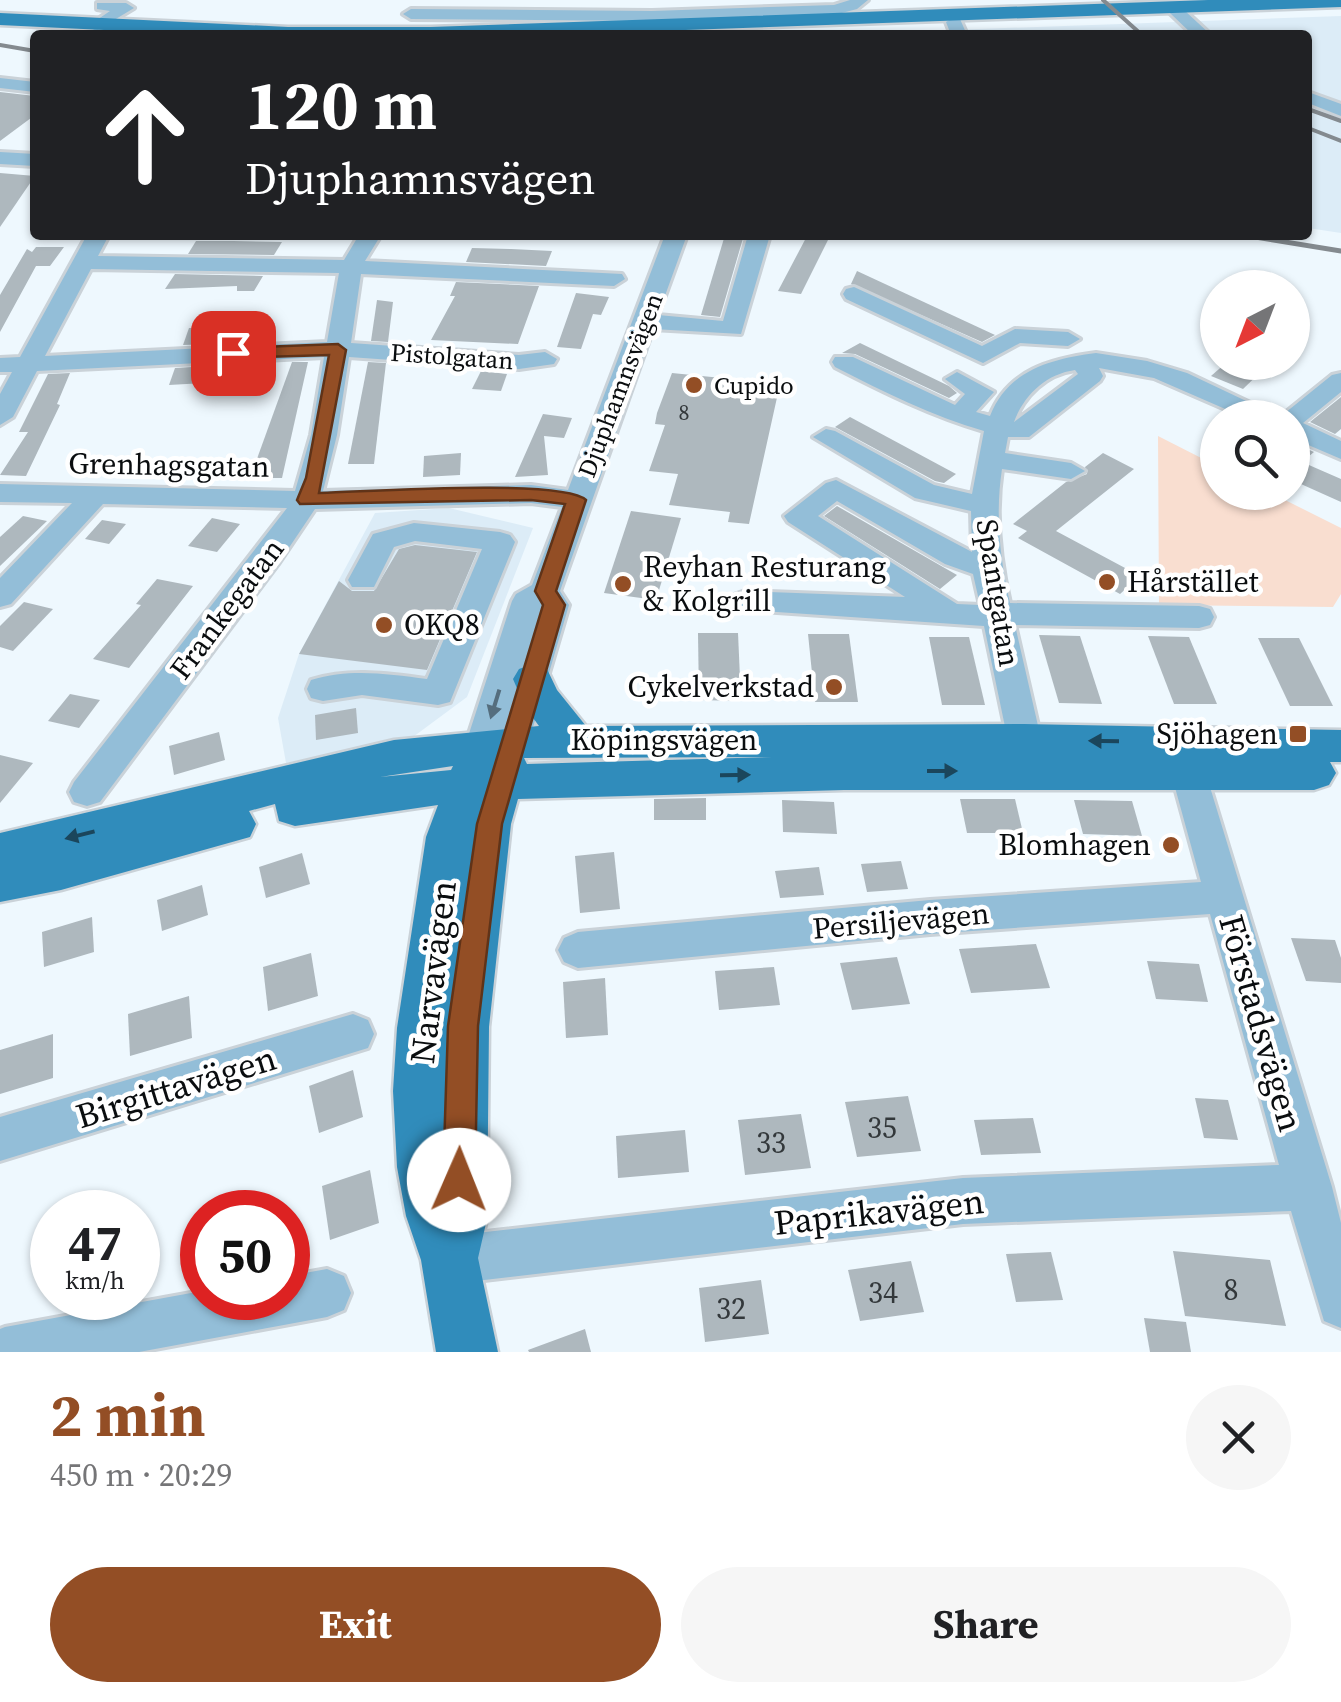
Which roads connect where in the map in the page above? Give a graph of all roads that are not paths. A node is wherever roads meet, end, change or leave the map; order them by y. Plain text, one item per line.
1 (860, 0) edge
2 (1341, 4) edge
3 (1089, 8) edge
4 (1175, 10) junction
5 (0, 18) edge
6 (103, 19) junction
7 (406, 23) edge
8 (954, 24) edge
9 (830, 26) junction
10 (760, 28) edge
11 (160, 30) edge
12 (225, 30) edge
13 (319, 30) edge
14 (593, 30) edge
15 (667, 30) edge
16 (701, 30) edge
17 (810, 30) edge
18 (1198, 30) edge
19 (0, 83) edge
20 (30, 86) edge
21 (1312, 99) edge
22 (1341, 111) edge
23 (30, 142) edge
24 (4, 158) edge
25 (30, 160) edge
26 (95, 240) edge
27 (367, 240) edge
28 (674, 240) edge
29 (758, 240) edge
30 (80, 262) junction
31 (351, 267) junction
32 (614, 279) dead end
33 (854, 294) dead end
34 (644, 321) junction
35 (338, 350) junction
36 (1076, 350) junction
37 (545, 359) dead end
38 (28, 362) junction
39 (844, 362) dead end
40 (0, 364) edge
41 (957, 379) dead end
42 (1341, 380) edge
43 (1224, 400) edge
44 (1310, 405) edge
45 (959, 415) junction
46 (0, 416) edge
47 (997, 428) junction
48 (1310, 436) edge
49 (826, 437) dead end
50 (1340, 449) edge
51 (990, 459) junction
52 (1071, 471) dead end
53 (0, 493) edge
54 (486, 494) junction
55 (95, 496) junction
56 (307, 500) junction
57 (576, 500) junction
58 (984, 505) junction
59 (464, 538) junction
60 (987, 568) junction
61 (363, 580) dead end
62 (0, 597) edge
63 (745, 602) dead end
64 (477, 603) junction
65 (541, 605) junction
66 (997, 614) junction
67 (954, 615) junction
68 (1199, 618) dead end
69 (532, 679) junction
70 (323, 689) dead end
71 (715, 739) junction
72 (1341, 746) edge
73 (1027, 754) junction
74 (1184, 757) junction
75 (573, 759) junction
76 (491, 764) junction
77 (1341, 773) edge
78 (87, 792) dead end
79 (0, 852) edge
80 (484, 865) junction
81 (0, 882) edge
82 (1224, 896) junction
83 (578, 950) dead end
84 (352, 1034) dead end
85 (0, 1140) edge
86 (1308, 1187) junction
87 (450, 1260) junction
88 (327, 1293) dead end
89 (1341, 1304) edge
90 (6, 1352) edge
91 (467, 1352) edge

1 - 7 street
2 - 4 main road
3 - 4 main road
3 - 8 main road
4 - 18 street
5 - 6 main road
6 - 11 main road
6 - 12 main road
7 - 13 main road
7 - 14 main road
8 - 9 main road
8 - 10 main road
9 - 10 main road
9 - 17 main road
10 - 15 main road
10 - 16 main road
19 - 20 street
21 - 22 street
23 - 24 street
24 - 25 street
26 - 30 street
27 - 31 street, Frankegatan
28 - 34 street, Djuphamnsvägen
29 - 34 street
30 - 31 street
30 - 38 street
31 - 32 street
31 - 35 street, Frankegatan
33 - 36 street
34 - 57 street, Djuphamnsvägen
35 - 37 street, Pistolgatan
35 - 38 street, Pistolgatan
35 - 56 street, Frankegatan
36 - 43 street, Spantgatan
36 - 47 street, Spantgatan
38 - 40 street, Pistolgatan
38 - 46 street
39 - 45 street
41 - 45 street
42 - 44 street
45 - 47 street
47 - 51 street, Spantgatan
48 - 50 street
49 - 58 street
51 - 52 street
51 - 58 street, Spantgatan
53 - 55 street, Grenhagsgatan
54 - 56 street, Grenhagsgatan
54 - 57 street, Grenhagsgatan
54 - 59 street
55 - 56 street, Grenhagsgatan
55 - 62 street
56 - 78 street, Frankegatan
57 - 65 street, Djuphamnsvägen
58 - 60 street, Spantgatan
59 - 61 street
59 - 64 street
60 - 66 street, Spantgatan
60 - 67 street
63 - 67 street
64 - 65 street
64 - 70 street
65 - 69 street, Djuphamnsvägen
65 -> 76 street, Djuphamnsvägen
66 - 67 street
66 - 68 street
66 - 73 street, Spantgatan
69 - 75 main road
69 - 76 street, Djuphamnsvägen
71 - 73 main road, Köpingsvägen
71 - 75 main road, Köpingsvägen
71 - 76 main road
72 - 74 main road, Köpingsvägen
73 - 74 main road, Köpingsvägen
75 -> 73 main road, Köpingsvägen
74 - 77 main road, Köpingsvägen
74 - 82 street, Förstadsvägen
75 - 76 main road, Köpingsvägen
75 - 80 main road
76 -> 79 main road, Köpingsvägen
76 - 80 main road, Narvavägen
76 - 81 main road, Köpingsvägen
76 - 87 main road, Narvavägen
80 - 87 main road, Narvavägen
82 - 83 street, Persiljevägen
82 - 86 street, Förstadsvägen
84 - 85 street, Birgittavägen
86 - 87 street, Paprikavägen
86 - 89 street, Förstadsvägen
87 - 91 main road, Narvavägen
88 - 90 street

